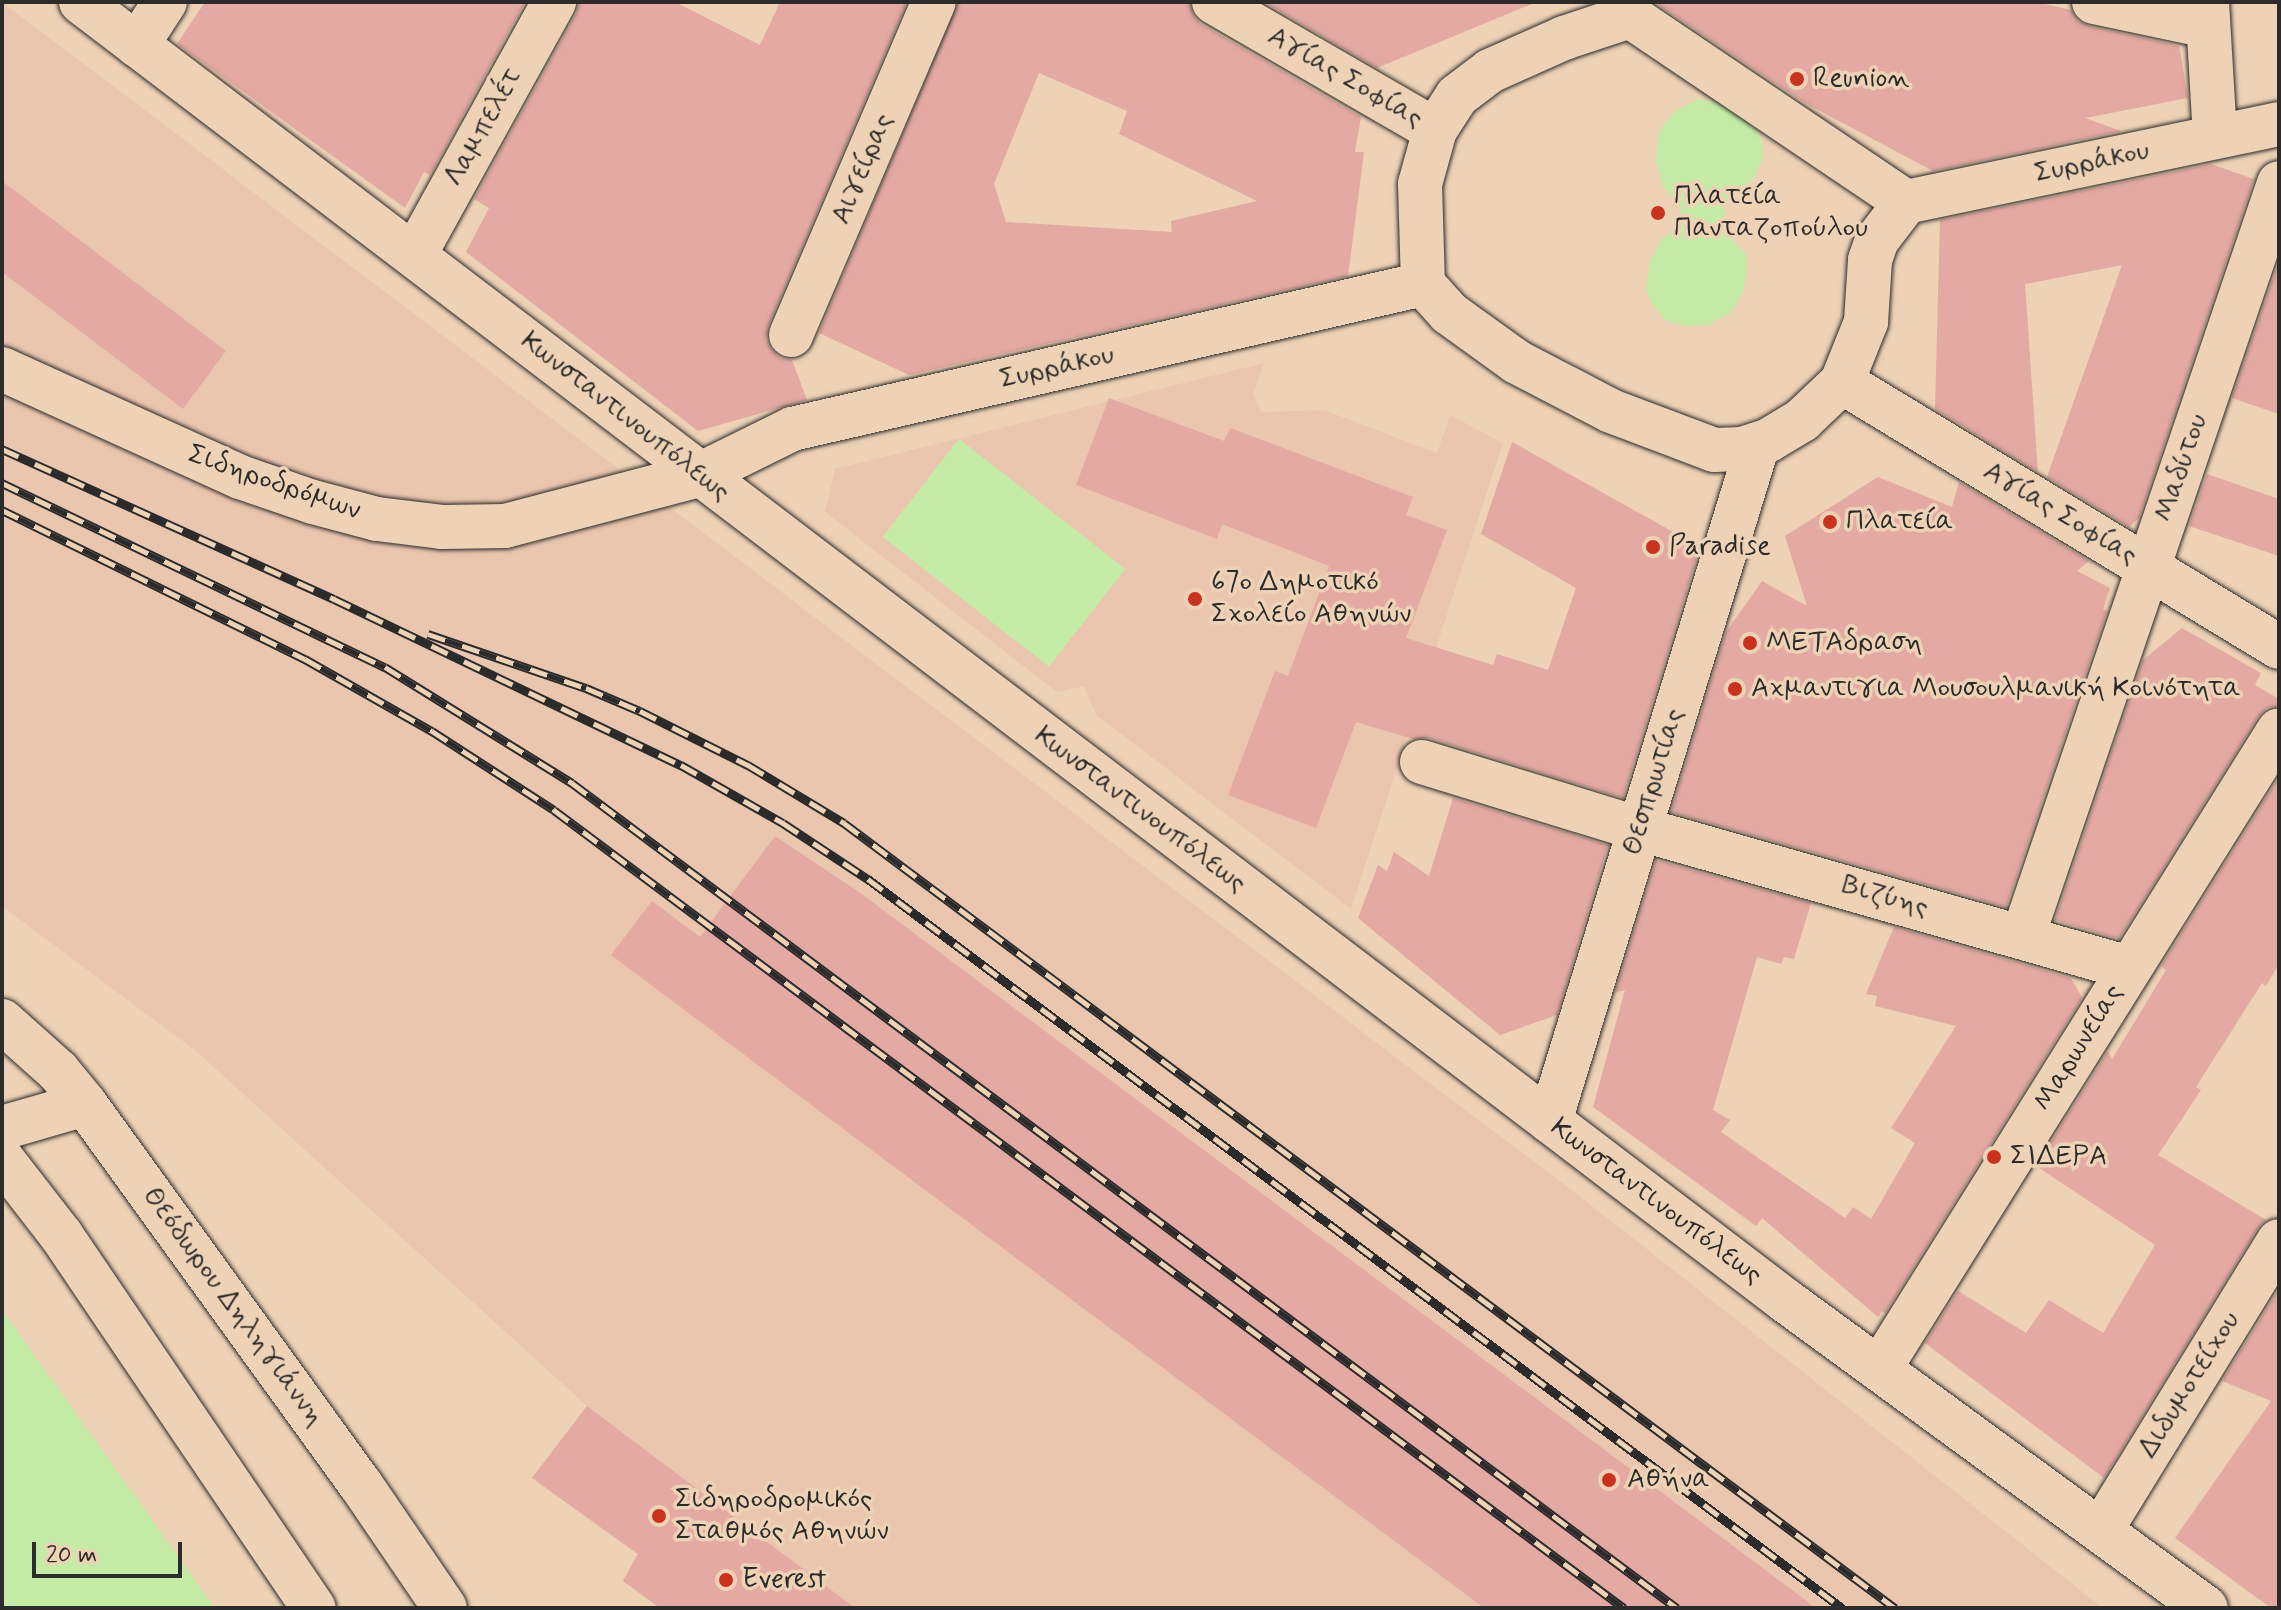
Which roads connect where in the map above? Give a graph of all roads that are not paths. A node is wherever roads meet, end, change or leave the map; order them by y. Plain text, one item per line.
1 (81, 2) edge
2 (165, 2) edge
3 (554, 2) edge
4 (934, 2) edge
5 (1214, 2) edge
6 (2094, 2) edge
7 (1629, 9) edge
8 (2208, 14) edge
9 (137, 45) junction
10 (2279, 124) edge
11 (1435, 130) junction
12 (2215, 137) junction
13 (2279, 183) edge
14 (1906, 202) junction
15 (415, 254) junction
16 (1423, 284) junction
17 (791, 335) dead end
18 (2, 369) edge
19 (1842, 382) junction
20 (1758, 444) junction
21 (699, 475) junction
22 (2148, 568) junction
23 (2279, 647) edge
24 (2279, 730) edge
25 (1422, 762) dead end
26 (1640, 829) junction
27 (2023, 936) junction
28 (2129, 968) junction
29 (2, 1021) edge
30 (85, 1104) junction
31 (1550, 1121) junction
32 (2, 1128) edge
33 (2, 1159) edge
34 (2279, 1241) edge
35 (1880, 1368) junction
36 (2101, 1530) junction
37 (314, 1608) edge
38 (445, 1608) edge
39 (2206, 1608) edge

1 - 9 street, Κωνσταντινουπόλεως
2 - 9 street
3 - 15 street, Λαμπελέτ
4 - 17 street, Αιγείρας
5 - 11 street, Αγίας Σοφίας
6 - 8 street
7 - 11 street
7 - 14 street
8 - 12 street
9 - 15 street, Κωνσταντινουπόλεως
10 - 12 street, Συρράκου
11 - 16 street
12 - 14 street, Συρράκου
13 - 22 street, Μαδύτου
14 - 19 street
15 - 21 street, Κωνσταντινουπόλεως
16 - 20 street
16 - 21 street, Συρράκου
18 - 21 street, Σιδηροδρόμων
19 - 20 street
19 - 22 street, Αγίας Σοφίας
20 - 26 street, Θεσπρωτίας
21 - 31 street, Κωνσταντινουπόλεως
22 - 23 street, Αγίας Σοφίας
22 - 27 street, Μαδύτου
24 - 28 street, Μαρωνείας
25 - 26 street, Βιζύης
26 - 27 street, Βιζύης
26 - 31 street, Θεσπρωτίας
27 - 28 street, Βιζύης
28 - 35 street, Μαρωνείας
29 - 30 street, Θεόδωρου Δηληγιάννη
30 - 32 street
30 - 38 street, Θεόδωρου Δηληγιάννη
31 - 35 street, Κωνσταντινουπόλεως
33 - 37 street
34 - 36 street, Διδυμοτείχου
35 - 36 street, Κωνσταντινουπόλεως
36 - 39 street, Κωνσταντινουπόλεως

